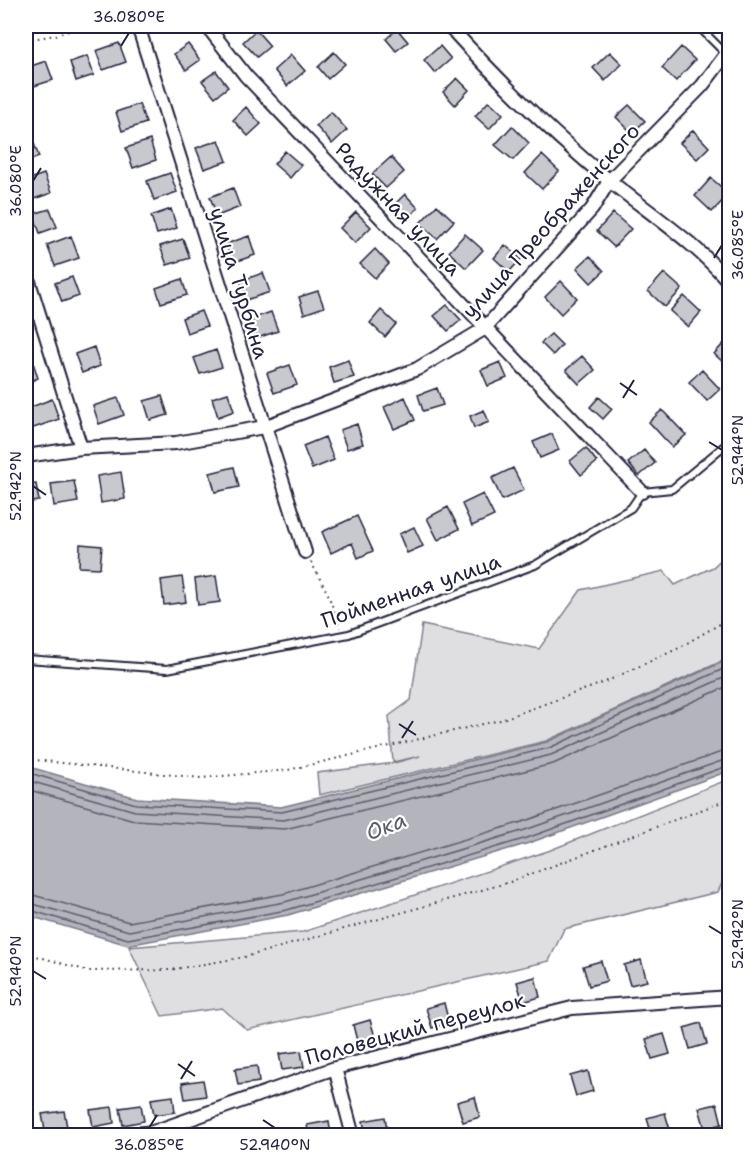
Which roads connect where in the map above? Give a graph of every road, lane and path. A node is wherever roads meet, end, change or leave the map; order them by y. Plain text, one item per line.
1 (84, 26) edge
2 (138, 26) edge
3 (207, 26) edge
4 (449, 26) edge
5 (698, 26) edge
6 (26, 40) edge
7 (728, 54) edge
8 (609, 181) junction
9 (26, 272) edge
10 (729, 283) edge
11 (484, 329) junction
12 (264, 427) junction
13 (729, 441) edge
14 (81, 448) junction
15 (26, 456) edge
16 (642, 492) junction
17 (305, 552) joint
18 (729, 618) edge
19 (342, 636) junction
20 (26, 659) edge
21 (26, 759) edge
22 (729, 799) edge
23 (26, 953) edge
24 (729, 997) edge
25 (335, 1068) junction
26 (118, 1136) edge
27 (353, 1136) edge

1 - 6 path
2 - 12 street, улица Турбина
3 - 11 street, Радужная улица
4 - 8 street
5 - 7 lane
7 - 8 street, улица Преображенского
8 - 10 street
8 - 11 street, улица Преображенского
9 - 14 street
11 - 12 street, улица Преображенского
11 - 16 street, Радужная улица
12 - 14 street, улица Преображенского
12 - 17 street, улица Турбина
13 - 16 lane
14 - 15 street, улица Преображенского
16 - 19 lane, Пойменная улица
17 - 19 path
18 - 21 path
19 - 20 lane, Пойменная улица
22 - 23 path
24 - 25 street, Половецкий переулок
25 - 26 street, Половецкий переулок
25 - 27 street

